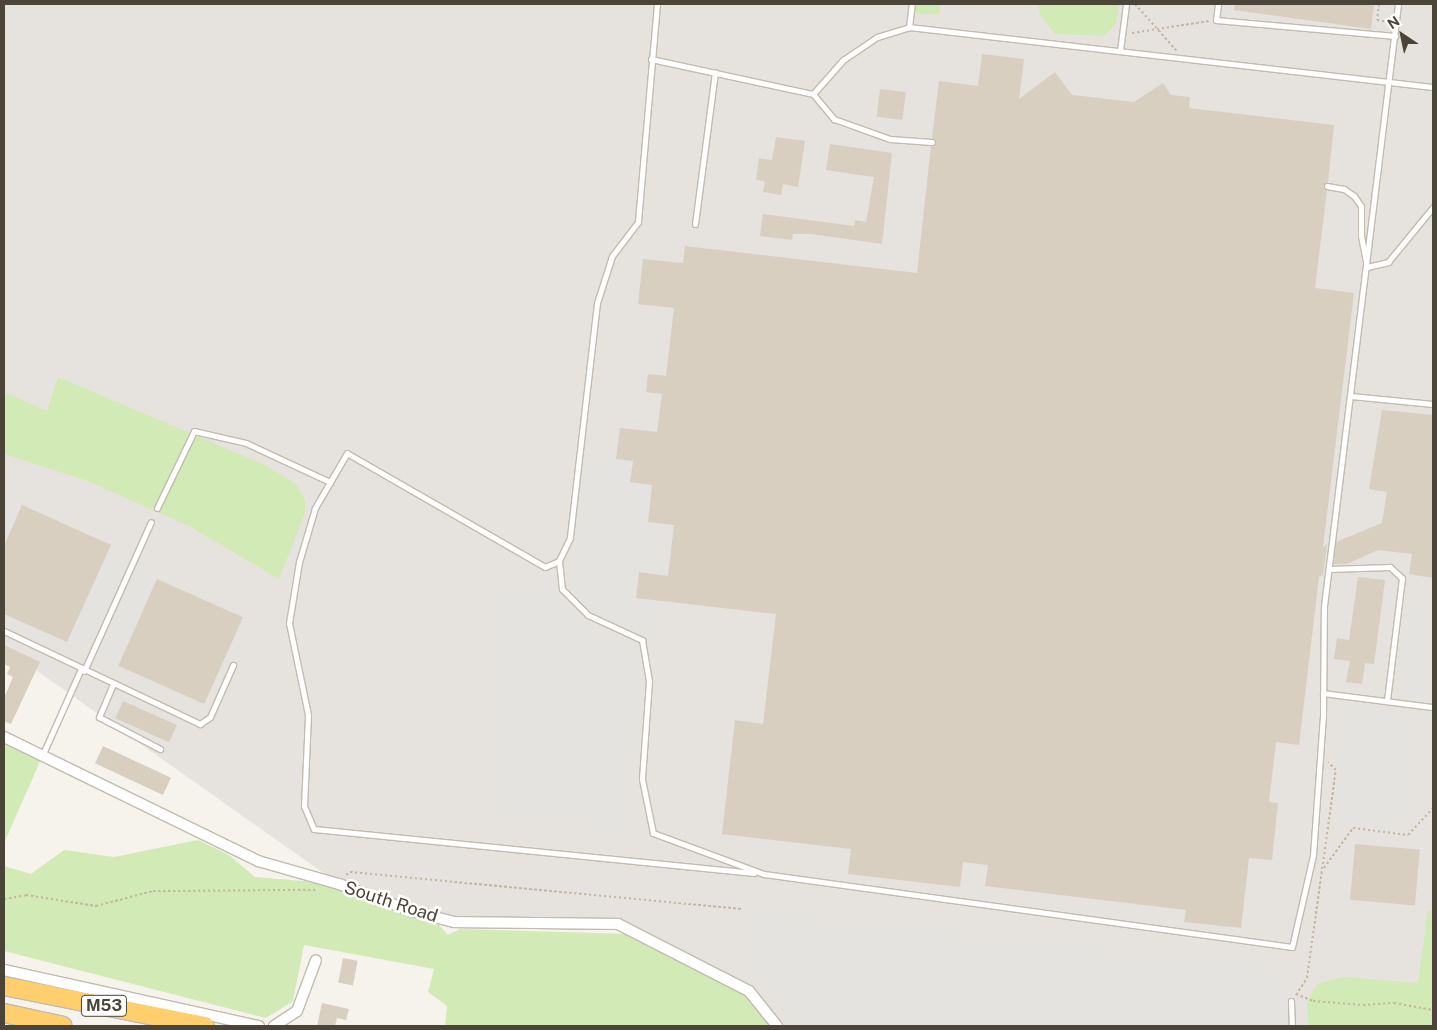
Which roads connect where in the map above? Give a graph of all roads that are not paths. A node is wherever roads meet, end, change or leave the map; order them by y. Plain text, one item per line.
1 (657, 4) edge
2 (912, 4) edge
3 (1126, 4) edge
4 (1218, 4) edge
5 (1398, 4) edge
6 (909, 26) junction
7 (1394, 36) junction
8 (1120, 51) junction
9 (652, 59) junction
10 (715, 72) junction
11 (1390, 82) junction
12 (1433, 86) edge
13 (813, 94) junction
14 (932, 142) dead end
15 (1327, 186) dead end
16 (1433, 207) edge
17 (695, 224) dead end
18 (1367, 267) junction
19 (1351, 396) junction
20 (1433, 404) edge
21 (330, 482) junction
22 (157, 508) dead end
23 (151, 522) dead end
24 (558, 560) junction
25 (1329, 569) junction
26 (4, 631) edge
27 (234, 665) dead end
28 (82, 670) junction
29 (113, 684) junction
30 (1323, 693) junction
31 (1387, 701) junction
32 (1433, 707) edge
33 (4, 737) edge
34 (160, 749) dead end
35 (42, 757) junction
36 (764, 874) junction
37 (316, 960) dead end
38 (4, 970) edge
39 (4, 986) edge
40 (1292, 1001) road end
41 (4, 1013) edge
42 (63, 1026) edge
43 (205, 1026) edge
44 (259, 1026) edge
45 (274, 1026) edge
46 (777, 1026) edge
47 (1292, 1026) edge

1 - 9 lane
2 - 6 lane
3 - 8 lane
4 - 7 lane
5 - 7 lane
6 - 8 lane
6 - 13 lane
7 - 11 lane
8 - 11 lane
9 - 10 lane
9 - 24 lane
10 - 13 lane
10 - 17 lane
11 - 12 lane
11 - 18 lane
13 - 14 lane
15 - 18 lane
16 - 18 lane
18 - 19 lane
19 - 20 lane
19 - 25 lane
21 - 22 lane
21 - 24 lane
21 - 36 lane
23 - 28 lane
24 - 36 lane
25 - 30 lane
25 - 31 lane
26 - 28 lane
27 - 29 lane
28 - 29 lane
28 - 35 lane
29 - 34 lane
30 - 31 lane
30 - 36 lane
31 - 32 lane
33 - 35 street, South Road
35 - 46 street, South Road
37 - 45 street
38 - 44 street
39 - 43 highway, M53
40 - 47 lane
41 - 42 highway, M53

